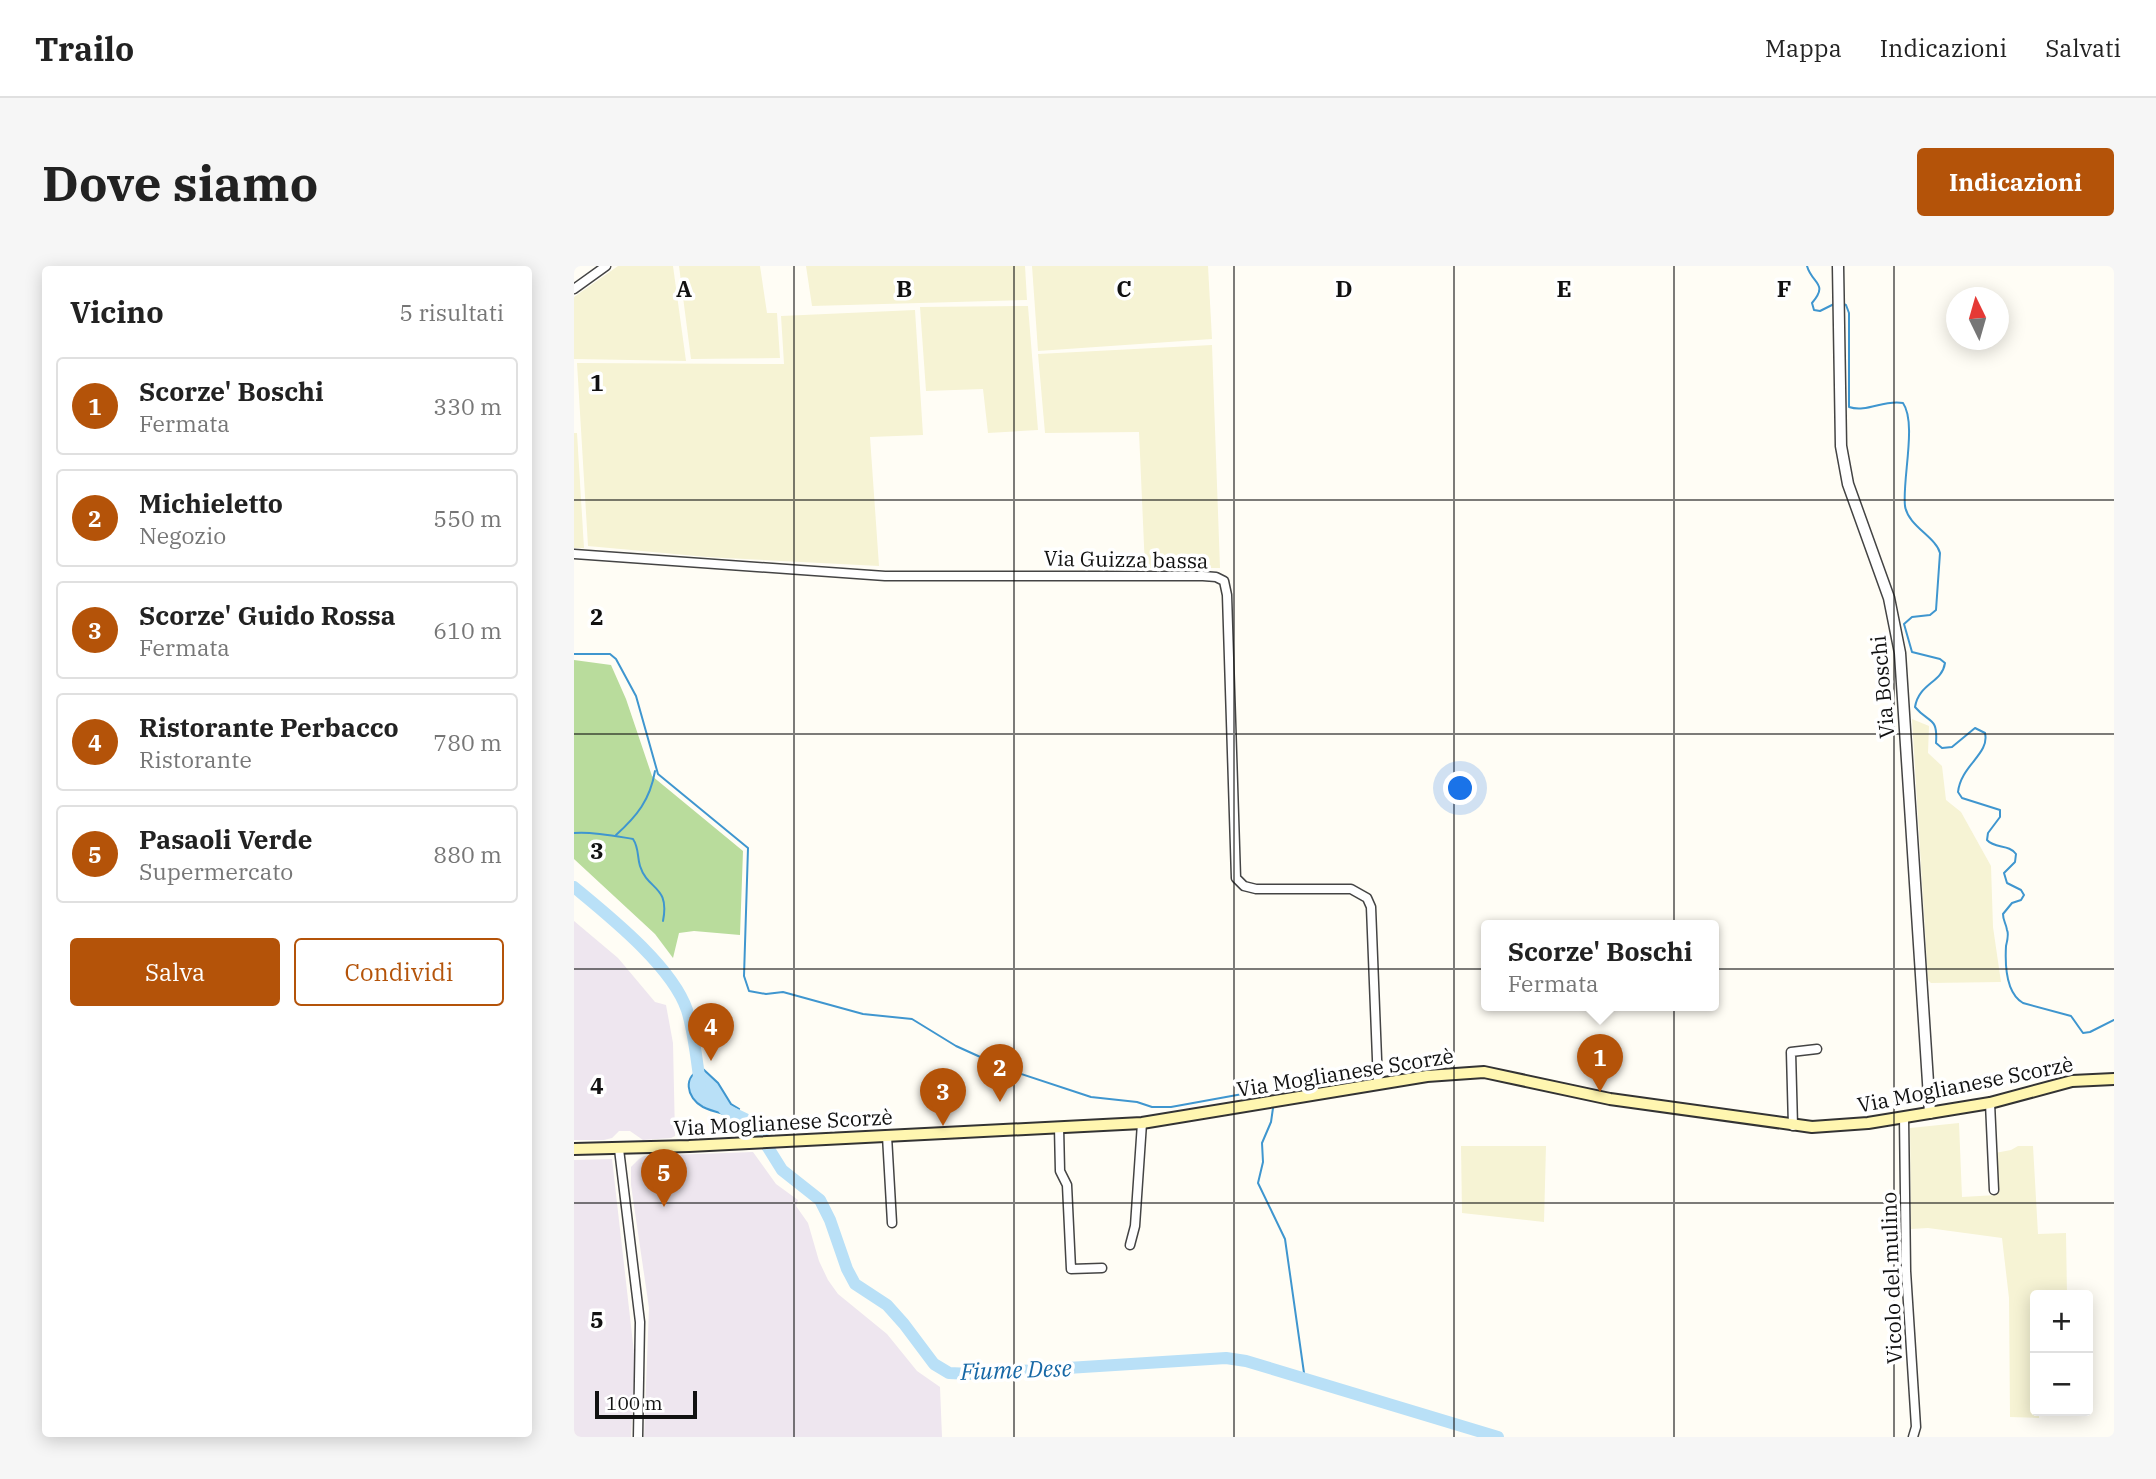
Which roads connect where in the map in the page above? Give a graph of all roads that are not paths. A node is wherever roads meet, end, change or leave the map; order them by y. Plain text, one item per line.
1 (606, 266) edge
2 (1838, 266) edge
3 (574, 289) edge
4 (574, 554) edge
5 (1816, 1049) dead end
6 (2114, 1079) edge
7 (1378, 1084) junction
8 (1990, 1103) junction
9 (1930, 1113) junction
10 (1904, 1117) junction
11 (1142, 1123) junction
12 (1793, 1126) junction
13 (1059, 1127) junction
14 (887, 1136) junction
15 (574, 1149) edge
16 (619, 1149) junction
17 (1994, 1190) dead end
18 (892, 1223) dead end
19 (1130, 1245) dead end
20 (1102, 1268) dead end
21 (638, 1437) edge
22 (1913, 1437) edge

1 - 3 street
2 - 9 street, Via Boschi
4 - 7 street, Via Guizza bassa
5 - 12 street
6 - 8 main road, Via Moglianese Scorzè
7 - 11 main road, Via Moglianese Scorzè
7 - 12 main road, Via Moglianese Scorzè
8 - 9 main road, Via Moglianese Scorzè
8 - 17 street
9 - 10 main road, Via Moglianese Scorzè
10 - 12 main road, Via Moglianese Scorzè
10 - 22 street, Vicolo del mulino
11 - 13 main road, Via Moglianese Scorzè
11 - 19 street
13 - 14 main road, Via Moglianese Scorzè
13 - 20 street
14 - 16 main road, Via Moglianese Scorzè
14 - 18 street
15 - 16 main road, Via Moglianese Scorzè
16 - 21 street

